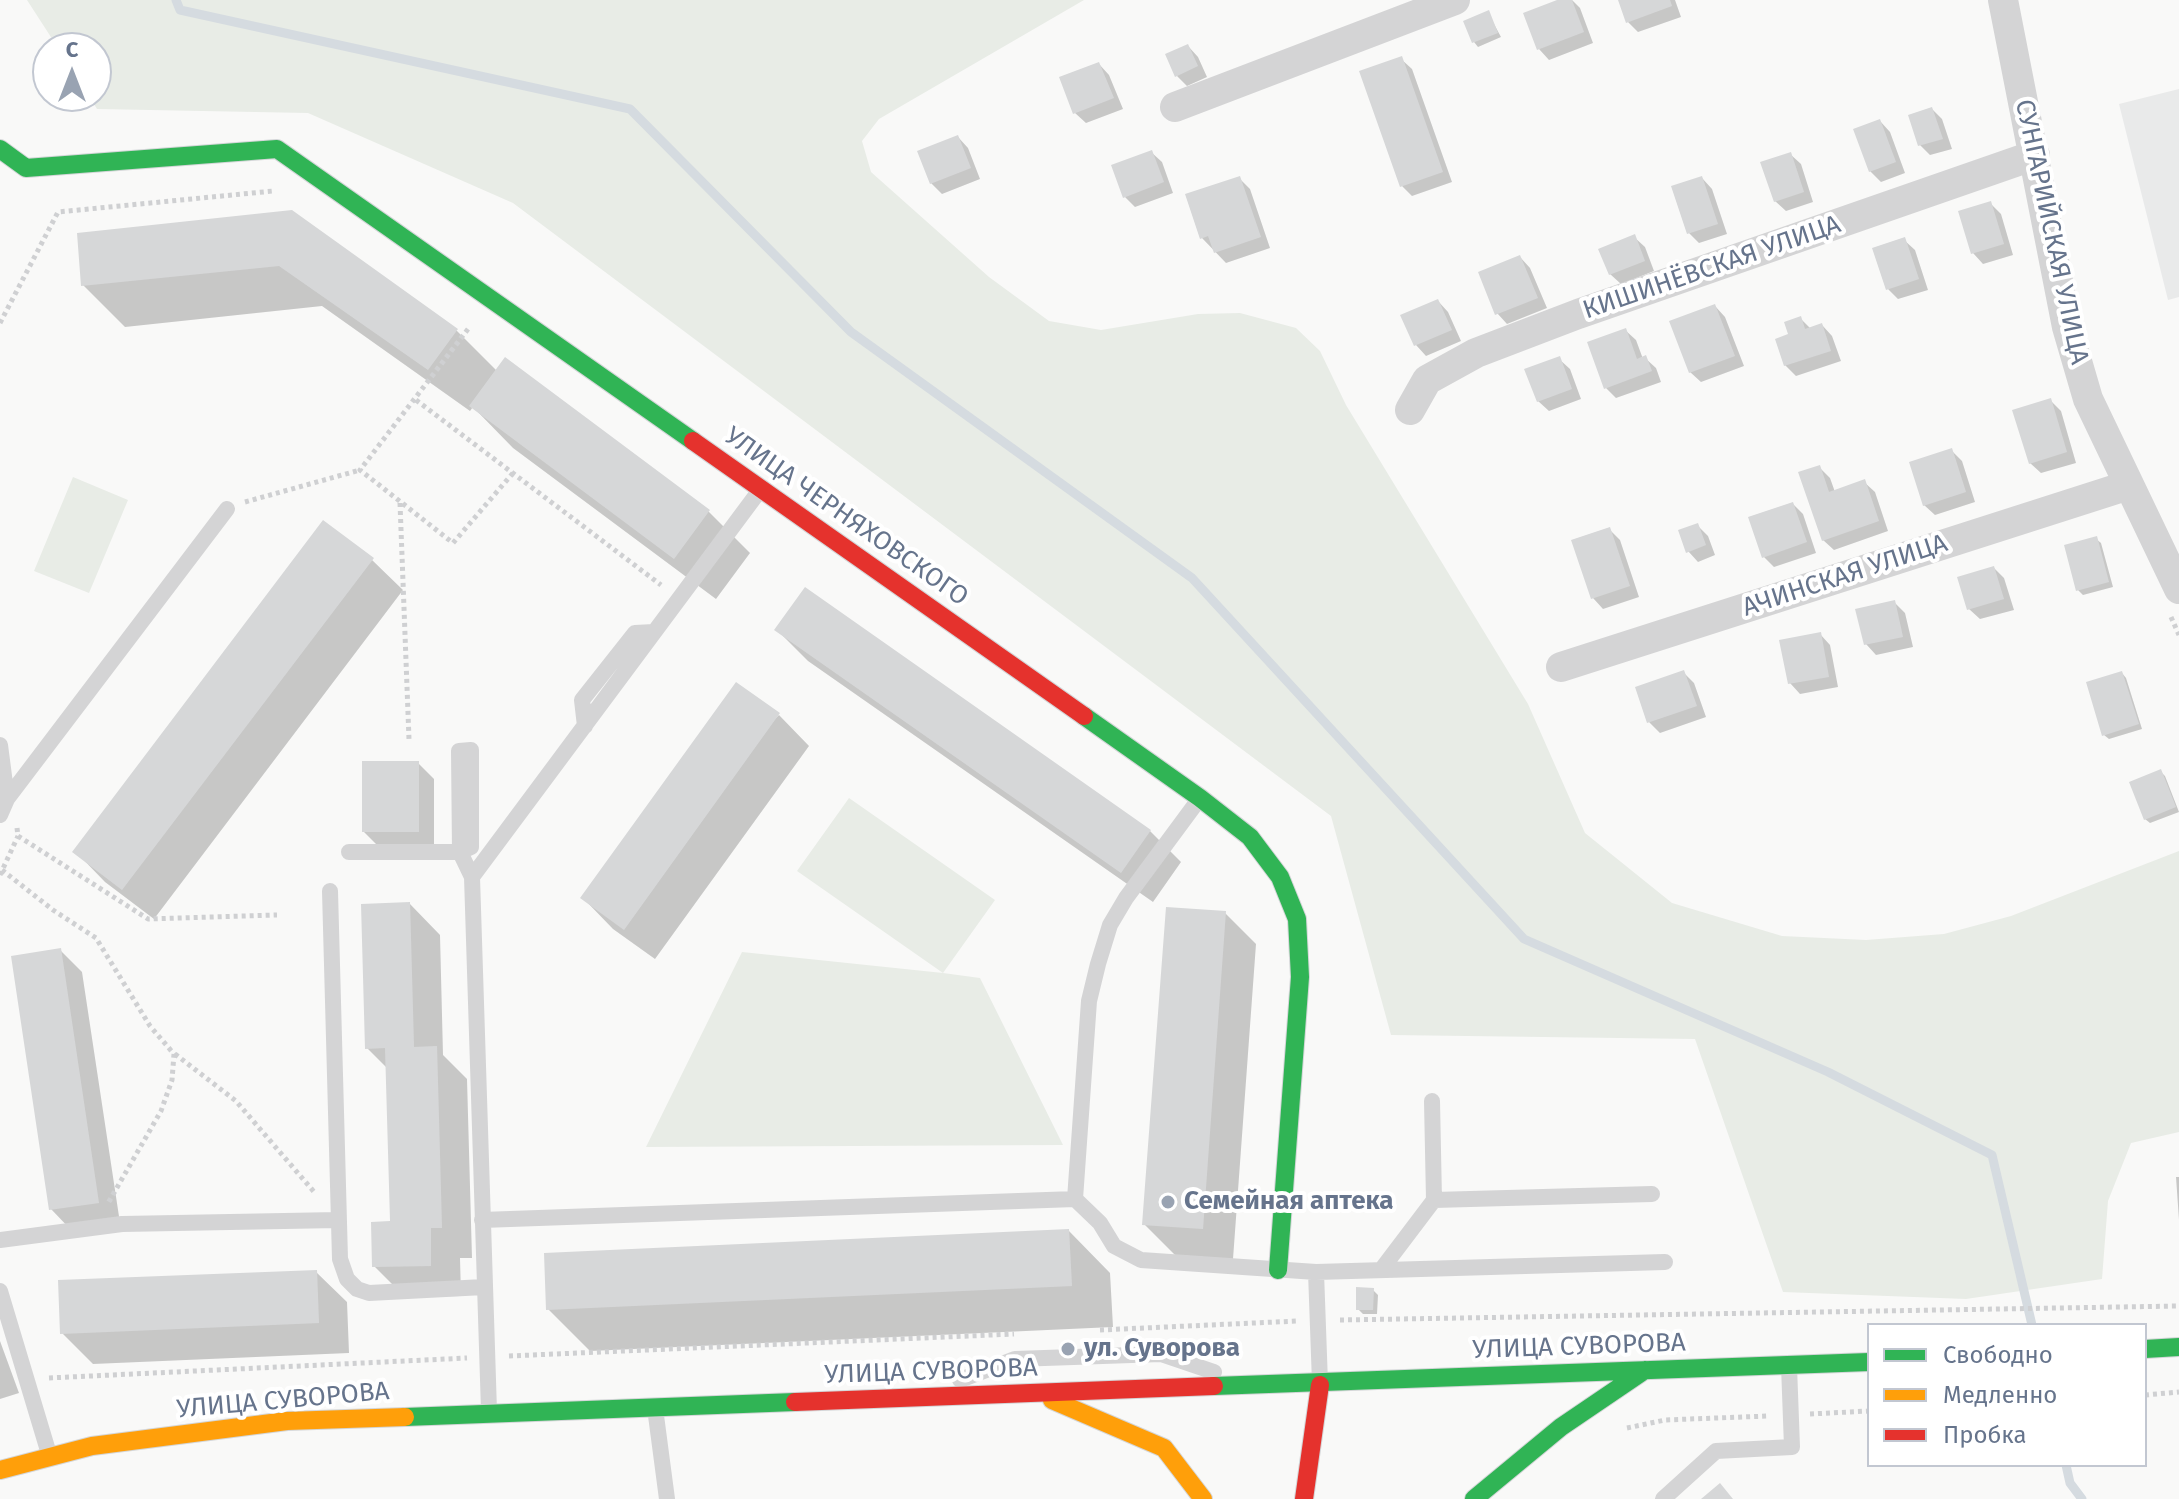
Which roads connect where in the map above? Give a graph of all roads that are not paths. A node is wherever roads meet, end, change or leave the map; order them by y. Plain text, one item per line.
1 (1455, 0) edge
2 (2003, 0) edge
3 (1175, 107) dead end
4 (0, 149) edge
5 (2035, 155) junction
6 (1410, 410) dead end
7 (2129, 485) junction
8 (761, 489) junction
9 (227, 509) dead end
10 (2179, 589) edge
11 (1561, 667) dead end
12 (0, 745) edge
13 (1200, 798) junction
14 (2, 809) edge
15 (349, 852) dead end
16 (460, 852) junction
17 (472, 877) junction
18 (330, 891) dead end
19 (1432, 1101) dead end
20 (1652, 1194) dead end
21 (1075, 1199) junction
22 (1434, 1200) junction
23 (338, 1220) junction
24 (482, 1220) junction
25 (0, 1240) edge
26 (1665, 1262) dead end
27 (1278, 1270) junction
28 (1381, 1270) junction
29 (1316, 1272) junction
30 (484, 1287) junction
31 (0, 1291) edge
32 (2179, 1347) edge
33 (2147, 1349) edge
34 (1867, 1362) edge
35 (1789, 1366) junction
36 (1645, 1370) junction
37 (1320, 1385) junction
38 (1257, 1387) junction
39 (1038, 1394) junction
40 (916, 1398) junction
41 (655, 1407) junction
42 (489, 1412) junction
43 (50, 1456) junction
44 (0, 1470) edge
45 (1479, 1498) edge
46 (667, 1499) edge
47 (1203, 1499) edge
48 (1304, 1499) edge
49 (1663, 1499) edge

1 - 3 street
2 - 5 street, СУНГАРИЙСКАЯ УЛИЦА
4 - 8 street, УЛИЦА ЧЕРНЯХОВСКОГО
5 - 6 street, КИШИНЁВСКАЯ УЛИЦА
5 - 7 street, СУНГАРИЙСКАЯ УЛИЦА
7 - 10 street, СУНГАРИЙСКАЯ УЛИЦА
7 - 11 street, АЧИНСКАЯ УЛИЦА
8 - 13 street, УЛИЦА ЧЕРНЯХОВСКОГО
8 - 17 lane
9 - 14 lane
12 - 14 lane
13 - 21 lane
13 - 27 street, УЛИЦА ЧЕРНЯХОВСКОГО
15 - 16 lane
16 - 16 lane
16 - 17 lane
17 - 24 lane
18 - 23 lane
19 - 22 lane
20 - 22 lane
21 - 24 lane
21 - 27 lane
22 - 28 lane
23 - 25 lane
23 - 30 lane
24 - 30 lane
26 - 28 lane
27 - 29 lane
28 - 29 lane
29 - 37 lane
30 - 42 lane
31 - 43 lane
32 - 33 street
34 - 35 street, УЛИЦА СУВОРОВА
35 - 36 street, УЛИЦА СУВОРОВА
35 - 49 lane
36 - 37 street, УЛИЦА СУВОРОВА
36 - 45 street
37 - 38 street, УЛИЦА СУВОРОВА
37 - 48 street
38 - 39 street, УЛИЦА СУВОРОВА
38 - 40 lane
39 - 40 street, УЛИЦА СУВОРОВА
39 - 47 street
40 - 41 street, УЛИЦА СУВОРОВА
41 - 42 street, УЛИЦА СУВОРОВА
41 - 46 lane
42 - 43 street, УЛИЦА СУВОРОВА
43 - 44 street, УЛИЦА СУВОРОВА

